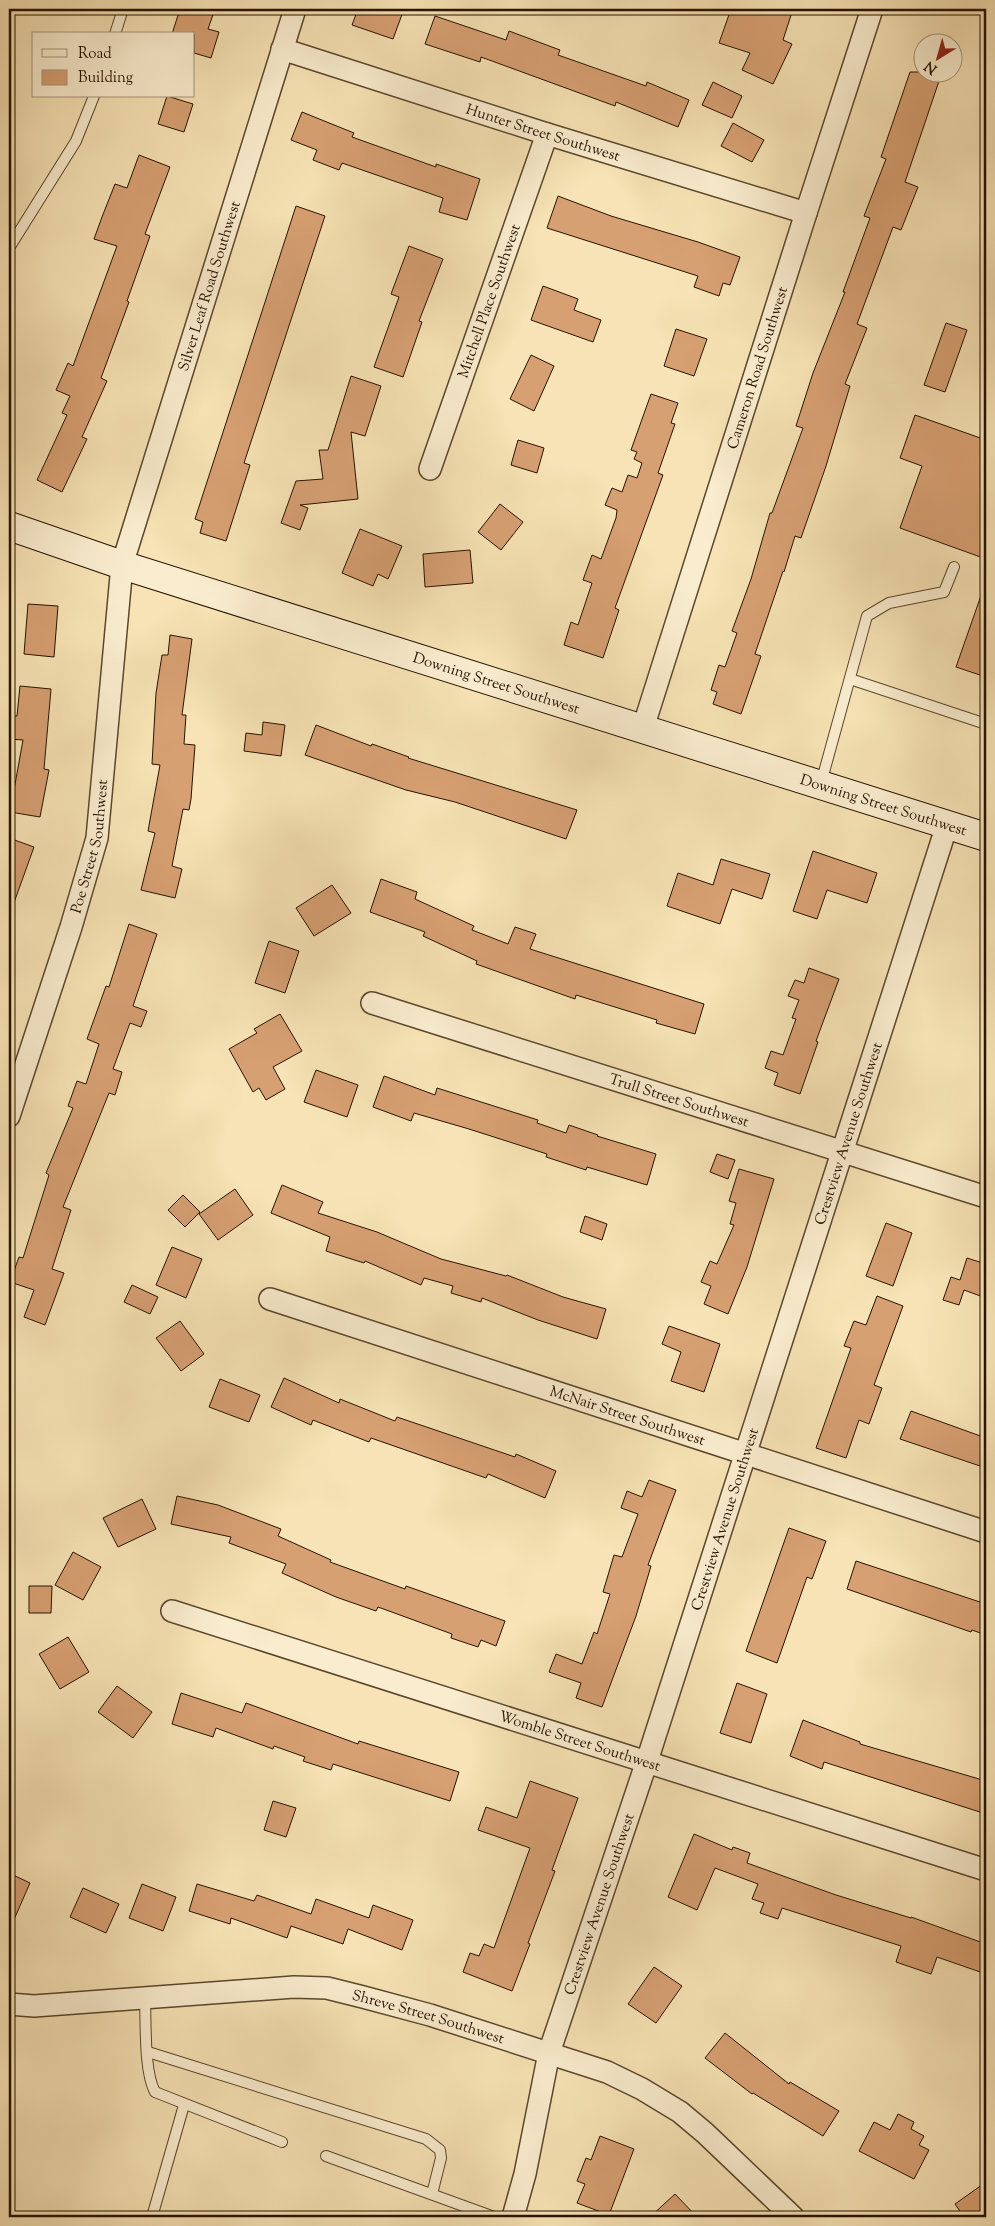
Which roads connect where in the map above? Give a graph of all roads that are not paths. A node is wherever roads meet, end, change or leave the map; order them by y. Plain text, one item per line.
1 (123, 9) edge
2 (295, 9) edge
3 (872, 9) edge
4 (116, 32) edge
5 (282, 49) junction
6 (93, 98) edge
7 (547, 134) junction
8 (806, 213) junction
9 (9, 248) edge
10 (430, 469) dead end
11 (9, 526) edge
12 (122, 565) junction
13 (954, 567) dead end
14 (850, 679) junction
15 (986, 724) edge
16 (643, 728) junction
17 (820, 784) junction
18 (947, 825) junction
19 (986, 837) edge
20 (372, 1003) dead end
21 (9, 1116) edge
22 (842, 1151) junction
23 (986, 1197) edge
24 (270, 1299) dead end
25 (746, 1454) junction
26 (986, 1532) edge
27 (172, 1611) dead end
28 (647, 1761) junction
29 (986, 1870) edge
30 (145, 1999) junction
31 (9, 2004) edge
32 (148, 2052) junction
33 (549, 2053) junction
34 (184, 2104) junction
35 (282, 2142) dead end
36 (326, 2156) dead end
37 (432, 2194) junction
38 (152, 2217) edge
39 (494, 2217) edge
40 (513, 2217) edge
41 (793, 2217) edge

1 - 4 lane
2 - 5 street, Silver Leaf Road Southwest
3 - 8 street, Cameron Road Southwest
5 - 7 street, Hunter Street Southwest
5 - 12 street, Silver Leaf Road Southwest
6 - 9 lane
7 - 8 street, Hunter Street Southwest
7 - 10 street, Mitchell Place Southwest
8 - 16 street, Cameron Road Southwest
11 - 12 street, Downing Street Southwest
12 - 16 street, Downing Street Southwest
12 - 21 street, Poe Street Southwest
13 - 14 lane
14 - 15 lane
14 - 17 lane
16 - 17 street, Downing Street Southwest
17 - 18 street, Downing Street Southwest
18 - 19 street, Downing Street Southwest
18 - 22 street, Crestview Avenue Southwest
20 - 22 street, Trull Street Southwest
22 - 23 street, Trull Street Southwest
22 - 25 street, Crestview Avenue Southwest
24 - 25 street, McNair Street Southwest
25 - 26 street, McNair Street Southwest
25 - 28 street, Crestview Avenue Southwest
27 - 28 street, Womble Street Southwest
28 - 29 street, Womble Street Southwest
28 - 33 street, Crestview Avenue Southwest
30 - 31 street, Shreve Street Southwest
30 - 32 lane
30 - 33 street, Shreve Street Southwest
32 - 34 lane
32 - 37 lane
33 - 40 street, Crestview Avenue Southwest
33 - 41 street, Shreve Street Southwest
34 - 35 lane
34 - 38 lane
36 - 37 lane
37 - 39 lane

